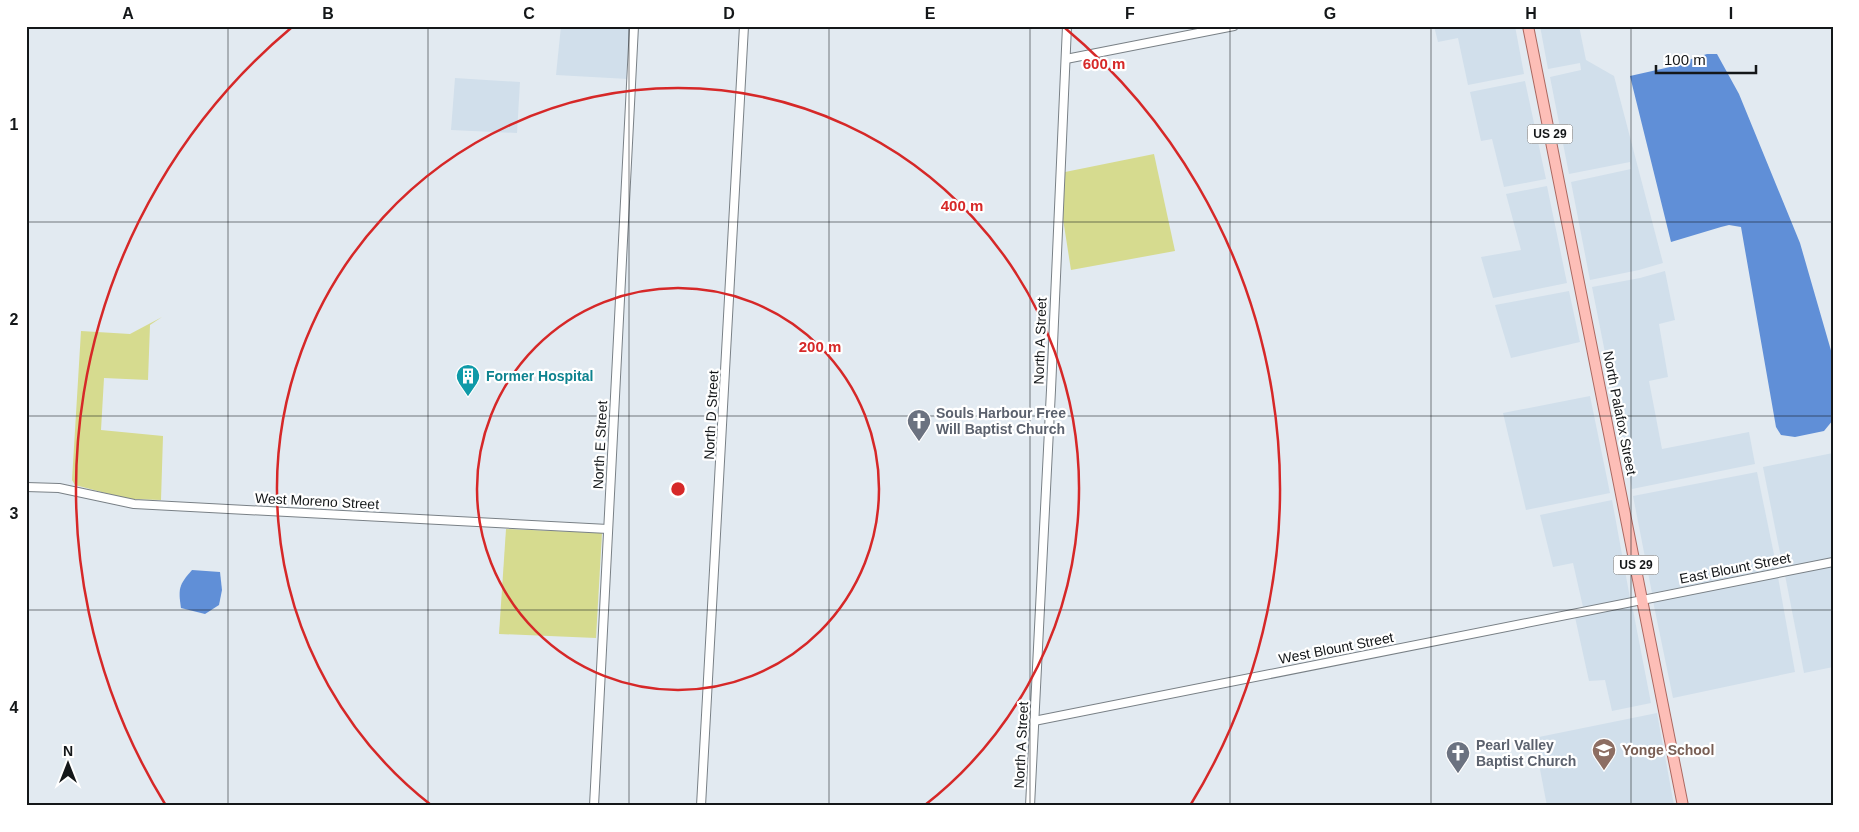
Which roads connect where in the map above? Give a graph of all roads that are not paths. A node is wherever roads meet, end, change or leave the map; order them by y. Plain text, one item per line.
1 (634, 26) edge
2 (744, 26) edge
3 (1067, 26) edge
4 (1234, 26) edge
5 (1528, 26) edge
6 (1066, 59) junction
7 (26, 487) edge
8 (608, 529) junction
9 (1833, 562) edge
10 (1643, 599) junction
11 (1034, 721) junction
12 (594, 806) edge
13 (702, 806) edge
14 (1030, 806) edge
15 (1683, 806) edge

1 - 8 street, North E Street
2 - 13 street, North D Street
3 - 6 street, North A Street
4 - 6 street
5 - 10 main road, North Palafox Street / US 29
6 - 11 street, North A Street
7 - 8 street, West Moreno Street
8 - 12 street, North E Street
9 - 10 street, East Blount Street
10 - 11 street, West Blount Street
10 - 15 main road, North Palafox Street / US 29
11 - 14 street, North A Street

